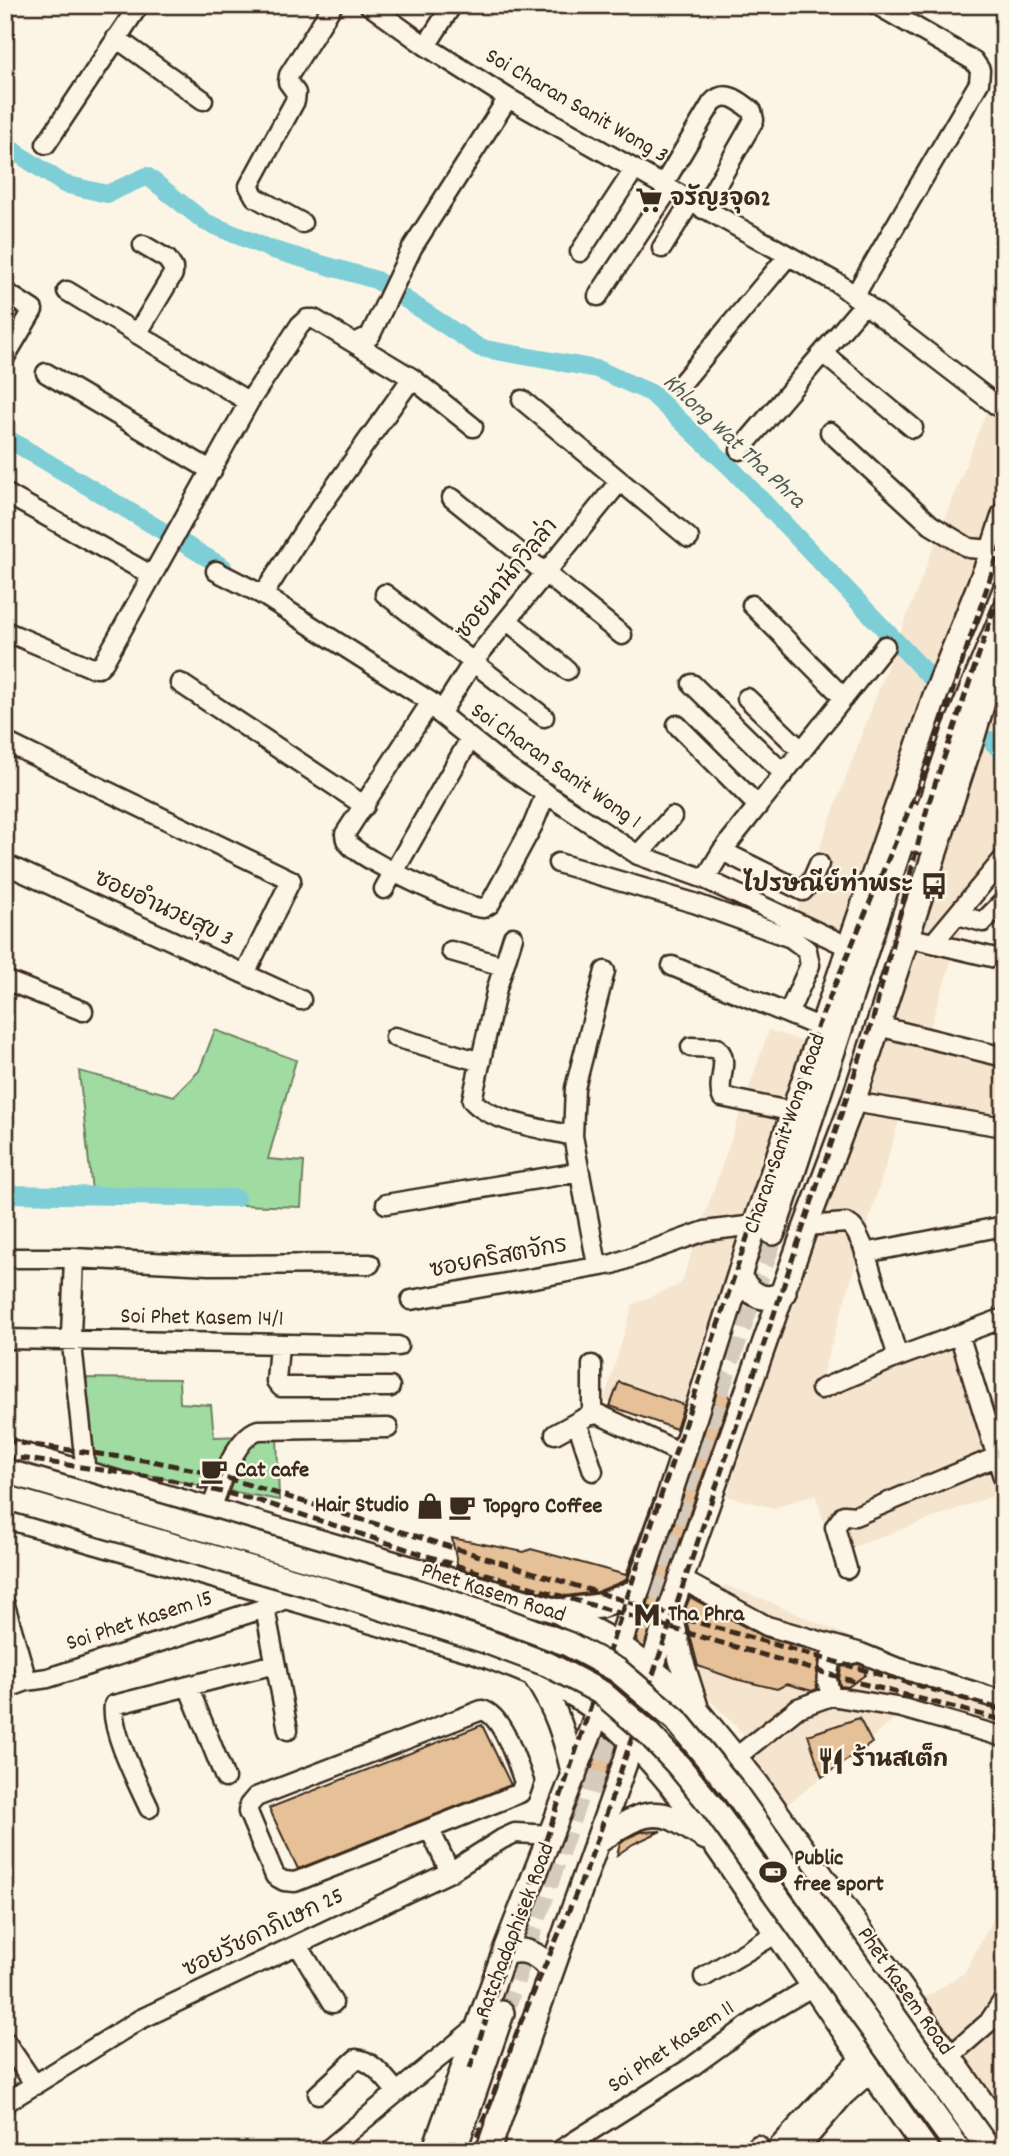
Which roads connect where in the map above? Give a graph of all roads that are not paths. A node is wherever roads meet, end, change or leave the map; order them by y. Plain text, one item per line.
1 (139, 5) edge
2 (333, 5) edge
3 (369, 5) edge
4 (452, 5) edge
5 (877, 5) edge
6 (116, 38) junction
7 (426, 47) junction
8 (508, 98) junction
9 (203, 100) dead end
10 (46, 144) dead end
11 (634, 170) junction
12 (666, 187) junction
13 (697, 205) junction
14 (302, 223) dead end
15 (143, 245) dead end
16 (662, 248) dead end
17 (580, 252) dead end
18 (788, 256) junction
19 (67, 291) dead end
20 (5, 292) edge
21 (598, 296) dead end
22 (860, 299) junction
23 (137, 334) junction
24 (356, 342) junction
25 (824, 354) junction
26 (5, 357) edge
27 (46, 373) dead end
28 (412, 378) junction
29 (681, 384) dead end
30 (522, 400) dead end
31 (249, 402) junction
32 (1004, 411) edge
33 (473, 427) dead end
34 (913, 428) dead end
35 (830, 432) dead end
36 (740, 450) dead end
37 (212, 471) junction
38 (620, 481) junction
39 (5, 493) edge
40 (452, 498) dead end
41 (1004, 515) edge
42 (689, 538) dead end
43 (990, 555) junction
44 (216, 572) dead end
45 (545, 573) junction
46 (151, 575) junction
47 (385, 594) dead end
48 (263, 595) junction
49 (752, 605) dead end
50 (1004, 611) edge
51 (508, 620) junction
52 (1004, 630) edge
53 (5, 631) edge
54 (622, 635) dead end
55 (885, 646) dead end
56 (473, 662) junction
57 (567, 670) dead end
58 (180, 683) dead end
59 (692, 684) dead end
60 (747, 698) dead end
61 (844, 698) junction
62 (435, 708) junction
63 (544, 717) dead end
64 (677, 725) dead end
65 (470, 739) junction
66 (5, 749) edge
67 (802, 751) junction
68 (784, 774) junction
69 (546, 793) junction
70 (365, 806) junction
71 (758, 806) junction
72 (672, 817) dead end
73 (722, 851) junction
74 (638, 855) junction
75 (1004, 858) edge
76 (558, 863) dead end
77 (5, 864) edge
78 (819, 864) dead end
79 (393, 871) junction
80 (705, 879) junction
81 (384, 889) dead end
82 (1004, 901) edge
83 (958, 915) junction
84 (513, 937) dead end
85 (907, 937) junction
86 (934, 942) junction
87 (849, 947) junction
88 (451, 951) dead end
89 (1004, 960) edge
90 (503, 966) junction
91 (672, 966) dead end
92 (605, 971) dead end
93 (245, 974) junction
94 (5, 980) edge
95 (301, 1000) dead end
96 (83, 1011) dead end
97 (788, 1014) junction
98 (878, 1026) junction
99 (822, 1028) junction
100 (395, 1037) dead end
101 (691, 1047) dead end
102 (1004, 1057) edge
103 (481, 1062) junction
104 (853, 1102) junction
105 (793, 1112) junction
106 (1004, 1127) edge
107 (573, 1136) junction
108 (579, 1172) junction
109 (386, 1204) dead end
110 (806, 1226) junction
111 (1004, 1226) edge
112 (771, 1233) junction
113 (865, 1253) junction
114 (16, 1258) dead end
115 (74, 1258) junction
116 (370, 1264) dead end
117 (597, 1265) junction
118 (739, 1277) junction
119 (784, 1292) junction
120 (411, 1300) dead end
121 (1004, 1318) edge
122 (959, 1334) junction
123 (5, 1339) edge
124 (72, 1340) junction
125 (279, 1345) junction
126 (398, 1346) dead end
127 (898, 1357) junction
128 (592, 1365) dead end
129 (390, 1387) dead end
130 (821, 1389) dead end
131 (584, 1419) junction
132 (388, 1428) dead end
133 (555, 1434) dead end
134 (5, 1450) edge
135 (683, 1454) junction
136 (996, 1457) junction
137 (5, 1471) edge
138 (593, 1471) dead end
139 (86, 1474) junction
140 (1004, 1480) edge
141 (5, 1497) edge
142 (210, 1511) junction
143 (5, 1516) edge
144 (232, 1518) junction
145 (847, 1569) dead end
146 (213, 1575) junction
147 (681, 1579) junction
148 (635, 1592) junction
149 (289, 1597) junction
150 (5, 1605) edge
151 (265, 1608) junction
152 (557, 1611) junction
153 (670, 1612) junction
154 (10, 1642) edge
155 (618, 1644) junction
156 (861, 1653) junction
157 (275, 1664) junction
158 (651, 1668) junction
159 (534, 1675) junction
160 (27, 1681) junction
161 (188, 1686) junction
162 (5, 1689) edge
163 (831, 1696) junction
164 (1004, 1701) edge
165 (597, 1711) junction
166 (698, 1712) junction
167 (288, 1730) dead end
168 (1004, 1737) edge
169 (631, 1739) junction
170 (735, 1758) junction
171 (574, 1776) junction
172 (225, 1778) dead end
173 (149, 1808) dead end
174 (430, 1830) junction
175 (552, 1835) junction
176 (596, 1843) junction
177 (715, 1843) junction
178 (450, 1872) junction
179 (777, 1933) junction
180 (863, 1934) junction
181 (298, 1945) junction
182 (504, 1953) junction
183 (551, 1970) junction
184 (704, 1978) dead end
185 (808, 1980) junction
186 (1004, 2000) edge
187 (333, 2003) dead end
188 (481, 2022) junction
189 (5, 2041) edge
190 (949, 2057) junction
191 (866, 2065) junction
192 (34, 2085) junction
193 (397, 2092) junction
194 (318, 2094) dead end
195 (5, 2103) edge
196 (1004, 2134) edge
197 (762, 2149) edge
198 (801, 2149) edge
199 (326, 2151) edge
200 (434, 2151) edge
201 (454, 2151) edge
202 (467, 2151) edge
203 (488, 2151) edge
204 (559, 2151) edge
205 (927, 2151) edge
206 (960, 2151) edge
207 (990, 2151) edge

1 - 6 street
2 - 14 street
3 - 7 street, Soi Charan Sanit Wong 3
4 - 7 street
5 - 22 street
6 - 9 street
6 - 10 street
7 - 8 street, Soi Charan Sanit Wong 3
8 - 11 street, Soi Charan Sanit Wong 3
8 - 24 street
11 - 12 street, Soi Charan Sanit Wong 3
11 - 17 street
12 - 13 street, Soi Charan Sanit Wong 3
12 - 13 street
12 - 21 street
13 - 16 street
13 - 18 street, Soi Charan Sanit Wong 3
15 - 23 street
18 - 22 street, Soi Charan Sanit Wong 3
18 - 29 street
19 - 23 street
20 - 26 street
22 - 25 street
22 - 32 street, Soi Charan Sanit Wong 3
23 - 31 street
24 - 28 street
24 - 31 street
25 - 34 street
25 - 36 street
27 - 37 street
28 - 33 street
28 - 48 street
30 - 38 street
31 - 37 street
35 - 43 street
37 - 46 street
38 - 42 street
38 - 45 street, ซอยนานักวิลล่า
39 - 46 street
40 - 45 street
41 - 43 main road, Charan Sanit Wong Road
43 - 87 main road, Charan Sanit Wong Road
43 - 112 main road, Charan Sanit Wong Road
44 - 48 street, Soi Charan Sanit Wong 1
45 - 51 street, ซอยนานักวิลล่า
45 - 54 street
46 - 53 street
47 - 56 street
48 - 62 street, Soi Charan Sanit Wong 1
49 - 61 street
50 - 112 main road, Charan Sanit Wong Road
51 - 56 street, ซอยนานักวิลล่า
51 - 57 street
52 - 85 main road
55 - 61 street
56 - 62 street, ซอยนานักวิลล่า
56 - 63 street
58 - 70 street
59 - 68 street
60 - 67 street
61 - 67 street
62 - 65 street, Soi Charan Sanit Wong 1
62 - 70 street, ซอยนานักวิลล่า
64 - 71 street
65 - 69 street, Soi Charan Sanit Wong 1
65 - 79 street
66 - 93 street
67 - 68 street
68 - 71 street
69 - 74 street, Soi Charan Sanit Wong 1
69 - 79 street
70 - 79 street, ซอยนานักวิลล่า
71 - 73 street
72 - 74 street
73 - 78 street
73 - 80 street
74 - 80 street, Soi Charan Sanit Wong 1
75 - 83 street
76 - 97 street
77 - 93 street, ซอยอำนวยสุข 3
79 - 81 street
80 - 87 street, Soi Charan Sanit Wong 1
82 - 83 street
83 - 86 street
84 - 90 street
85 - 86 street
85 - 98 main road
86 - 89 street
87 - 99 main road, Charan Sanit Wong Road
88 - 90 street
90 - 103 street
91 - 97 street
92 - 107 street, ซอยคริสตจักร
93 - 95 street, ซอยอำนวยสุข 3
94 - 96 street
97 - 99 street
98 - 102 street
98 - 104 main road
99 - 105 main road, Charan Sanit Wong Road
100 - 103 street
101 - 105 street
103 - 107 street
104 - 106 street
104 - 110 main road
105 - 112 main road, Charan Sanit Wong Road
107 - 108 street, ซอยคริสตจักร
108 - 109 street
108 - 117 street, ซอยคริสตจักร
110 - 113 street
110 - 119 main road
111 - 113 street
112 - 117 street, ซอยคริสตจักร
112 - 118 main road, Charan Sanit Wong Road
113 - 127 street
114 - 115 street
115 - 116 street
115 - 124 street
117 - 120 street, ซอยคริสตจักร
118 - 119 main road
118 - 135 main road, Charan Sanit Wong Road
119 - 147 main road
121 - 122 street
122 - 127 street
122 - 136 street
123 - 124 street, Soi Phet Kasem 14/1
124 - 125 street, Soi Phet Kasem 14/1
124 - 139 street
125 - 126 street, Soi Phet Kasem 14/1
125 - 129 street
127 - 130 street
128 - 131 street
131 - 133 street
131 - 135 street
131 - 138 street
132 - 142 street
134 - 139 main road, Phet Kasem Road
135 - 148 main road, Charan Sanit Wong Road
136 - 140 street
136 - 145 street
137 - 207 main road, Phet Kasem Road, bridge
139 - 142 main road, Phet Kasem Road
141 - 206 main road, Phet Kasem Road, bridge
142 - 144 main road, Phet Kasem Road
143 - 146 main road
144 - 146 main road
144 - 152 main road, Phet Kasem Road
146 - 149 main road
147 - 153 main road
147 - 156 street
148 - 152 main road
148 - 155 main road, Charan Sanit Wong Road
149 - 151 street, Soi Phet Kasem 15
149 - 159 main road
150 - 154 street
151 - 157 street
151 - 160 street, Soi Phet Kasem 15
152 - 155 main road, Phet Kasem Road
153 - 158 main road
153 - 166 main road
154 - 160 street
155 - 158 main road, Phet Kasem Road
155 - 165 main road, Charan Sanit Wong Road
156 - 163 street
156 - 164 street
157 - 161 street
157 - 167 street
158 - 166 main road, Phet Kasem Road
158 - 169 main road
159 - 165 main road
159 - 171 main road
160 - 162 street, Soi Phet Kasem 15
161 - 172 street
161 - 173 street
163 - 168 street
163 - 170 street
165 - 169 main road
165 - 171 main road, Ratchadaphisek Road
166 - 170 main road, Phet Kasem Road
169 - 176 main road, Ratchadaphisek Road
169 - 177 main road
170 - 180 main road, Phet Kasem Road
171 - 175 main road, Ratchadaphisek Road
174 - 174 street
174 - 178 street
175 - 178 street, ซอยรัชดาภิเษก 25
175 - 182 main road, Ratchadaphisek Road
176 - 177 main road
176 - 183 main road, Ratchadaphisek Road
177 - 179 main road
178 - 181 street, ซอยรัชดาภิเษก 25
179 - 184 street
179 - 185 main road
180 - 185 main road
180 - 190 main road, Phet Kasem Road
181 - 187 street
181 - 192 street, ซอยรัชดาภิเษก 25
182 - 183 main road
182 - 188 main road, Ratchadaphisek Road
183 - 203 main road, Ratchadaphisek Road
185 - 191 main road
185 - 204 street, Soi Phet Kasem 11
186 - 190 street
188 - 193 street
188 - 200 main road, Ratchadaphisek Road
189 - 192 street
190 - 196 main road, Phet Kasem Road
191 - 197 street
191 - 198 street
191 - 205 main road
192 - 195 street, ซอยรัชดาภิเษก 25
193 - 194 street
193 - 199 street
201 - 202 main road, Ratchadaphisek Road

